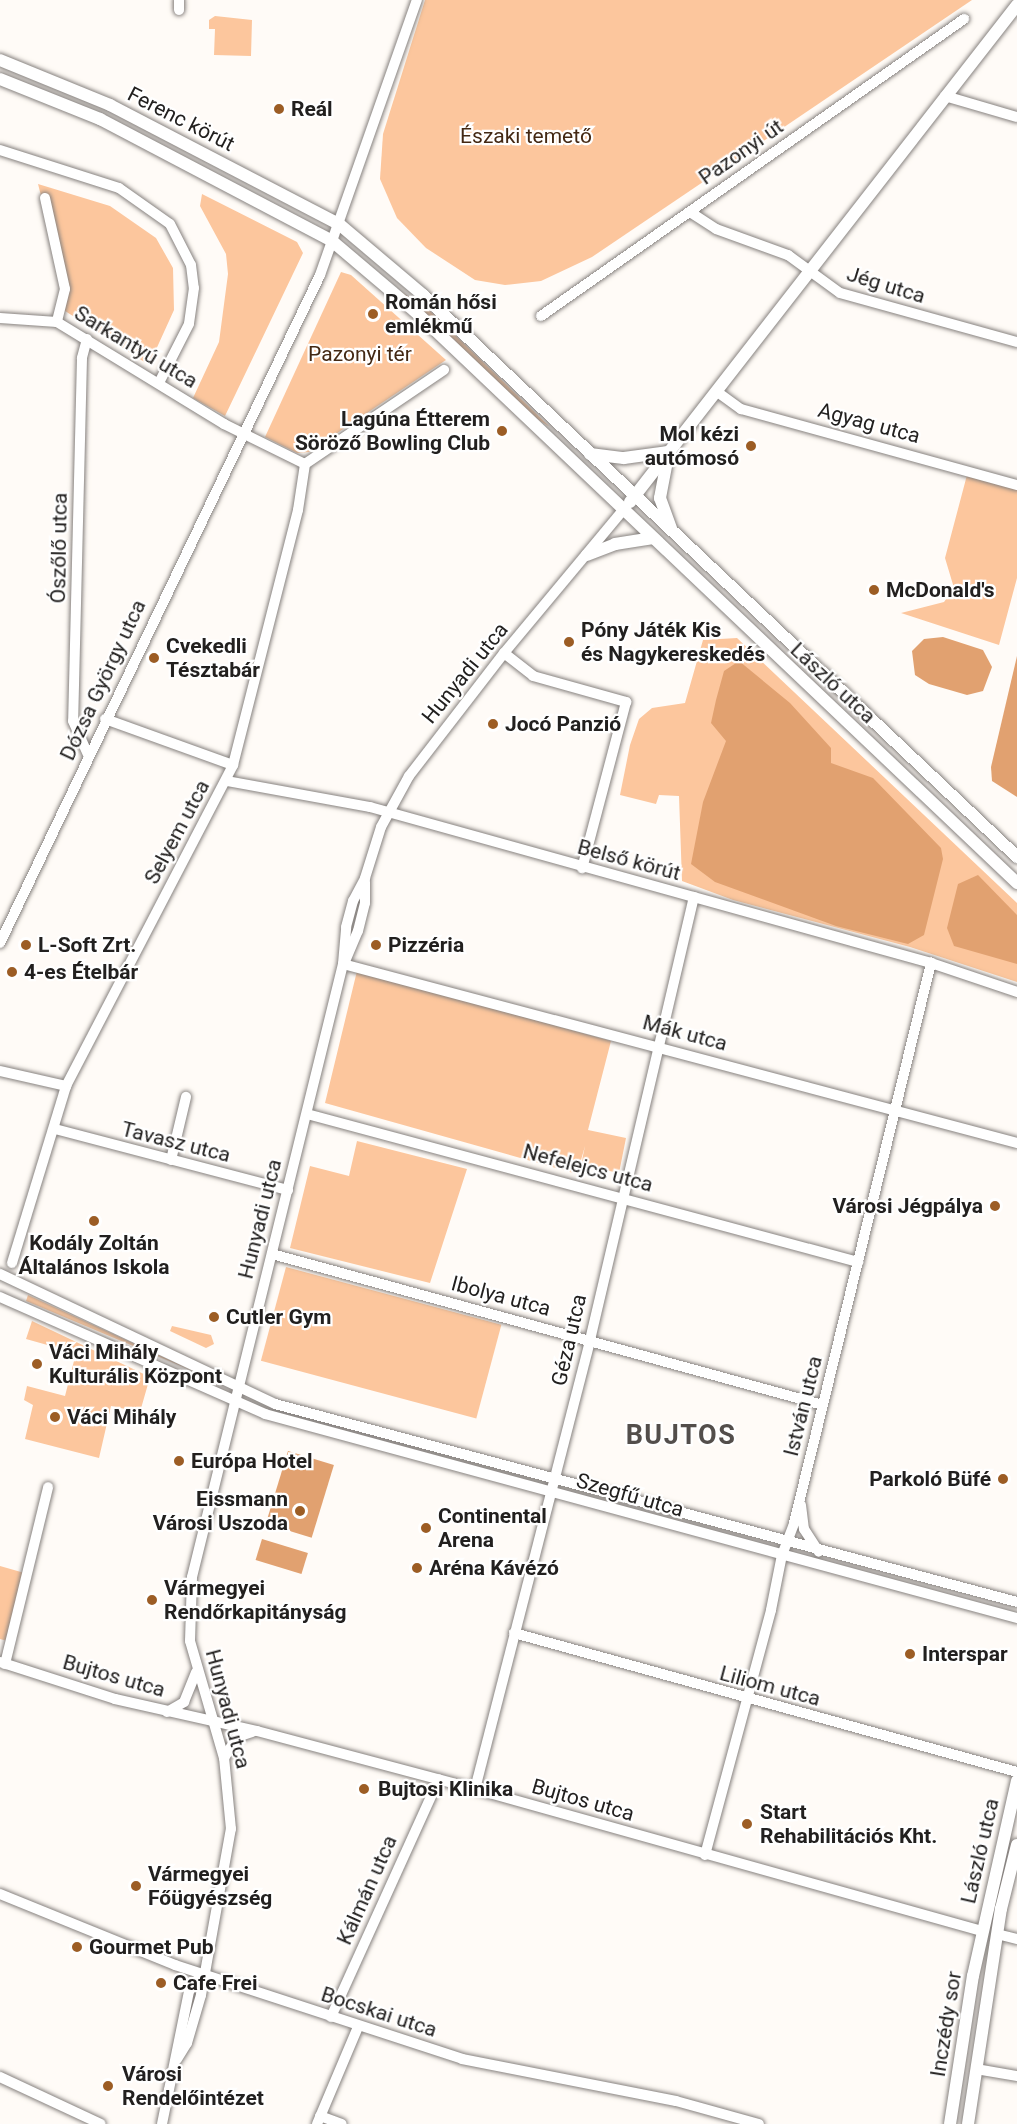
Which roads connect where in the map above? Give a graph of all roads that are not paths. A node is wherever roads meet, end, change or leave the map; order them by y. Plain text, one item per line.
1 (417, 0) edge
2 (1017, 5) edge
3 (964, 20) dead end
4 (0, 60) edge
5 (0, 79) edge
6 (945, 96) junction
7 (1017, 117) edge
8 (0, 150) edge
9 (45, 198) dead end
10 (690, 212) junction
11 (339, 224) junction
12 (332, 241) junction
13 (808, 271) junction
14 (541, 316) dead end
15 (0, 318) edge
16 (57, 322) junction
17 (87, 339) junction
18 (1017, 342) edge
19 (444, 370) dead end
20 (159, 383) junction
21 (716, 391) junction
22 (243, 434) junction
23 (669, 451) junction
24 (590, 454) junction
25 (304, 464) junction
26 (1017, 485) edge
27 (634, 496) junction
28 (623, 510) junction
29 (674, 535) junction
30 (652, 538) junction
31 (588, 555) junction
32 (504, 653) junction
33 (105, 719) junction
34 (88, 756) junction
35 (233, 765) junction
36 (226, 781) junction
37 (388, 813) junction
38 (1013, 853) edge
39 (582, 868) junction
40 (1017, 883) edge
41 (694, 897) junction
42 (0, 943) edge
43 (930, 963) junction
44 (343, 964) junction
45 (1017, 992) edge
46 (659, 1046) junction
47 (0, 1071) edge
48 (66, 1086) junction
49 (186, 1097) dead end
50 (896, 1110) junction
51 (307, 1114) junction
52 (55, 1129) junction
53 (1017, 1143) edge
54 (171, 1160) junction
55 (288, 1190) junction
56 (621, 1197) junction
57 (272, 1254) junction
58 (858, 1262) junction
59 (12, 1263) dead end
60 (0, 1274) edge
61 (0, 1296) edge
62 (590, 1340) junction
63 (238, 1386) junction
64 (235, 1403) junction
65 (823, 1405) junction
66 (555, 1480) junction
67 (48, 1486) dead end
68 (552, 1493) junction
69 (800, 1498) junction
70 (785, 1543) junction
71 (819, 1551) junction
72 (782, 1555) junction
73 (1017, 1602) edge
74 (1017, 1618) edge
75 (514, 1633) junction
76 (2, 1663) edge
77 (196, 1672) junction
78 (746, 1700) junction
79 (167, 1712) junction
80 (213, 1723) junction
81 (257, 1731) junction
82 (224, 1758) junction
83 (1017, 1772) edge
84 (439, 1779) junction
85 (1017, 1781) edge
86 (475, 1789) junction
87 (1017, 1845) edge
88 (705, 1856) junction
89 (0, 1893) edge
90 (982, 1931) junction
91 (997, 1934) junction
92 (1017, 1940) edge
93 (202, 1974) junction
94 (331, 2017) junction
95 (358, 2027) junction
96 (976, 2069) junction
97 (1017, 2076) edge
98 (0, 2077) edge
99 (318, 2120) edge
100 (101, 2124) edge
101 (162, 2124) edge
102 (342, 2124) edge
103 (759, 2124) edge
104 (950, 2124) edge
105 (968, 2124) edge

1 - 11 street
2 - 6 main road
3 - 10 street, Pazonyi út
4 - 11 main road, Ferenc körút
5 - 12 main road, Ferenc körút
6 - 7 street
6 - 13 main road
8 - 20 street
9 - 16 street
10 - 13 street, Jég utca
10 - 14 street, Pazonyi út
11 - 12 street
11 - 24 main road
12 - 22 street
12 - 28 main road
13 - 18 street, Jég utca
13 - 21 main road
15 - 16 street, Sarkantyú utca
16 - 17 street, Sarkantyú utca
17 - 20 street, Sarkantyú utca
17 - 34 street, Ószőlő utca
19 - 25 street
20 - 22 street, Sarkantyú utca
21 - 23 main road
21 - 26 street, Agyag utca
22 - 25 street
22 - 33 street, Dózsa György utca
23 - 24 main road
23 - 27 main road
23 - 29 main road
24 - 27 main road
25 - 35 street, Selyem utca
27 - 28 main road
27 - 29 main road, László utca
28 - 30 main road, László utca
28 - 31 street, Hunyadi utca
29 - 38 main road, László utca
30 - 31 main road
30 - 40 main road, László utca
31 - 32 street, Hunyadi utca
32 - 37 street, Hunyadi utca
32 - 39 street
33 - 34 street, Dózsa György utca
33 - 35 street
34 - 42 street, Dózsa György utca
35 - 36 street, Selyem utca
36 - 37 street, Belső körút
36 - 48 street, Selyem utca
37 - 39 street, Belső körút
37 - 44 street, Hunyadi utca
39 - 41 street, Belső körút
41 - 43 street, Belső körút
41 - 46 street, Géza utca
43 - 45 street, Belső körút
43 - 50 street, István utca
44 - 46 street, Mák utca
44 - 51 street, Hunyadi utca
46 - 50 street, Mák utca
46 - 56 street, Géza utca
47 - 48 street
48 - 52 street, Selyem utca
49 - 54 street
50 - 53 street, Mák utca
50 - 58 street, István utca
51 - 55 street, Hunyadi utca
51 - 56 street, Nefelejcs utca
52 - 54 street, Tavasz utca
52 - 59 street, Selyem utca
54 - 55 street, Tavasz utca
55 - 57 street, Hunyadi utca
56 - 58 street, Nefelejcs utca
56 - 62 street, Géza utca
57 - 62 street, Ibolya utca
57 - 63 street, Hunyadi utca
58 - 65 street, István utca
60 - 63 street, Szegfű utca
61 - 64 street, Szegfű utca
62 - 65 street, Ibolya utca
62 - 66 street, Géza utca
63 - 64 street, Hunyadi utca
63 - 66 street, Szegfű utca
64 - 68 street, Szegfű utca
64 - 77 street, Hunyadi utca
65 - 69 street, István utca
66 - 68 street, Géza utca
66 - 70 street, Szegfű utca
67 - 76 street
68 - 72 street, Szegfű utca
68 - 75 street, Géza utca
69 - 70 street, István utca
69 - 71 street
70 - 71 street, Szegfű utca
70 - 72 street, István utca
71 - 73 street, Szegfű utca
72 - 74 street, Szegfű utca
72 - 78 street, István utca
75 - 78 street, Liliom utca
75 - 86 street, Géza utca
76 - 79 street, Bujtos utca
77 - 79 street
77 - 80 street, Hunyadi utca
78 - 83 street, Liliom utca
78 - 88 street, István utca
79 - 80 street, Bujtos utca
80 - 81 street, Bujtos utca
80 - 82 street, Hunyadi utca
81 - 82 street
81 - 84 street, Bujtos utca
82 - 93 street, Hunyadi utca
84 - 86 street, Bujtos utca
84 - 94 street, Kálmán utca
85 - 90 main road, László utca
86 - 88 street, Bujtos utca
87 - 91 main road, László utca
88 - 90 street, Bujtos utca
89 - 93 street, Bocskai utca
90 - 104 main road, Inczédy sor
91 - 92 street
91 - 96 main road, Inczédy sor
93 - 94 street, Bocskai utca
93 - 101 street, Hunyadi utca
94 - 95 street, Bocskai utca
95 - 99 street
95 - 103 street, Bocskai utca
96 - 97 street
96 - 105 main road, Inczédy sor
98 - 100 street
99 - 102 street

